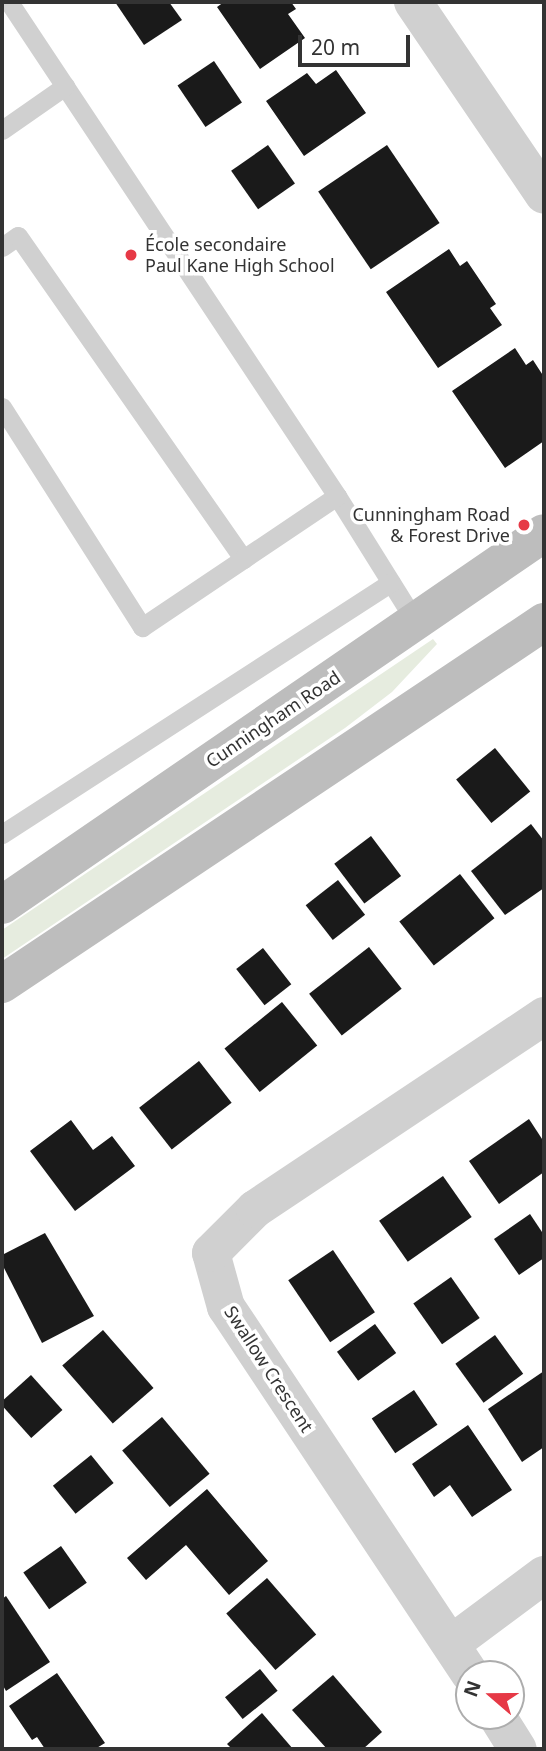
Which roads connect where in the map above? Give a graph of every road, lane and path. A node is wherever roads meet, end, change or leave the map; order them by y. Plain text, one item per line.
1 (9, 2) edge
2 (414, 2) edge
3 (65, 86) junction
4 (2, 130) edge
5 (544, 195) edge
6 (2, 247) edge
7 (2, 407) edge
8 (337, 496) junction
9 (544, 533) edge
10 (243, 559) junction
11 (391, 582) junction
12 (415, 621) junction
13 (544, 622) edge
14 (2, 834) edge
15 (2, 905) edge
16 (2, 984) edge
17 (544, 1016) edge
18 (544, 1575) edge
19 (461, 1659) edge
20 (506, 1730) edge
21 (519, 1749) edge

1 - 3 lane
2 - 5 street
3 - 4 lane
3 - 8 lane
6 - 10 lane
7 - 10 lane
8 - 10 lane
8 - 11 lane
9 - 12 main road, Cunningham Road
11 - 12 lane
11 - 14 lane
12 - 15 main road, Cunningham Road
13 - 16 main road
17 - 19 street, Swallow Crescent
18 - 19 street, Swallow Crescent
20 - 21 street

